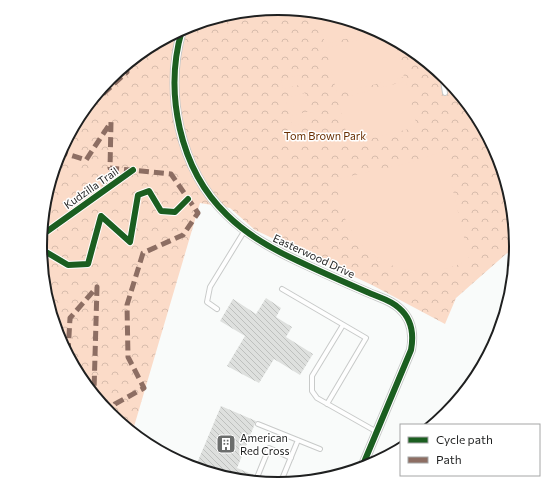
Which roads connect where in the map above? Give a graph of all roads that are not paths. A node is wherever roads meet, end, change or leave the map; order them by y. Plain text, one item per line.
1 (180, 37) edge
2 (444, 86) edge
3 (445, 93) dead end
4 (245, 230) junction
5 (282, 289) dead end
6 (217, 309) dead end
7 (343, 325) junction
8 (327, 404) junction
9 (258, 424) dead end
10 (377, 432) junction
11 (298, 440) junction
12 (320, 449) dead end
13 (291, 458) junction
14 (365, 459) edge
15 (258, 476) edge
16 (283, 477) edge

1 - 4 street, Easterwood Drive
2 - 3 lane
4 - 6 lane
4 - 10 street, Easterwood Drive
5 - 7 lane
7 - 8 lane
7 - 8 lane
8 - 10 lane
9 - 11 lane
10 - 14 street, Easterwood Drive
11 - 12 lane
11 - 13 lane
13 - 15 lane
13 - 16 lane

